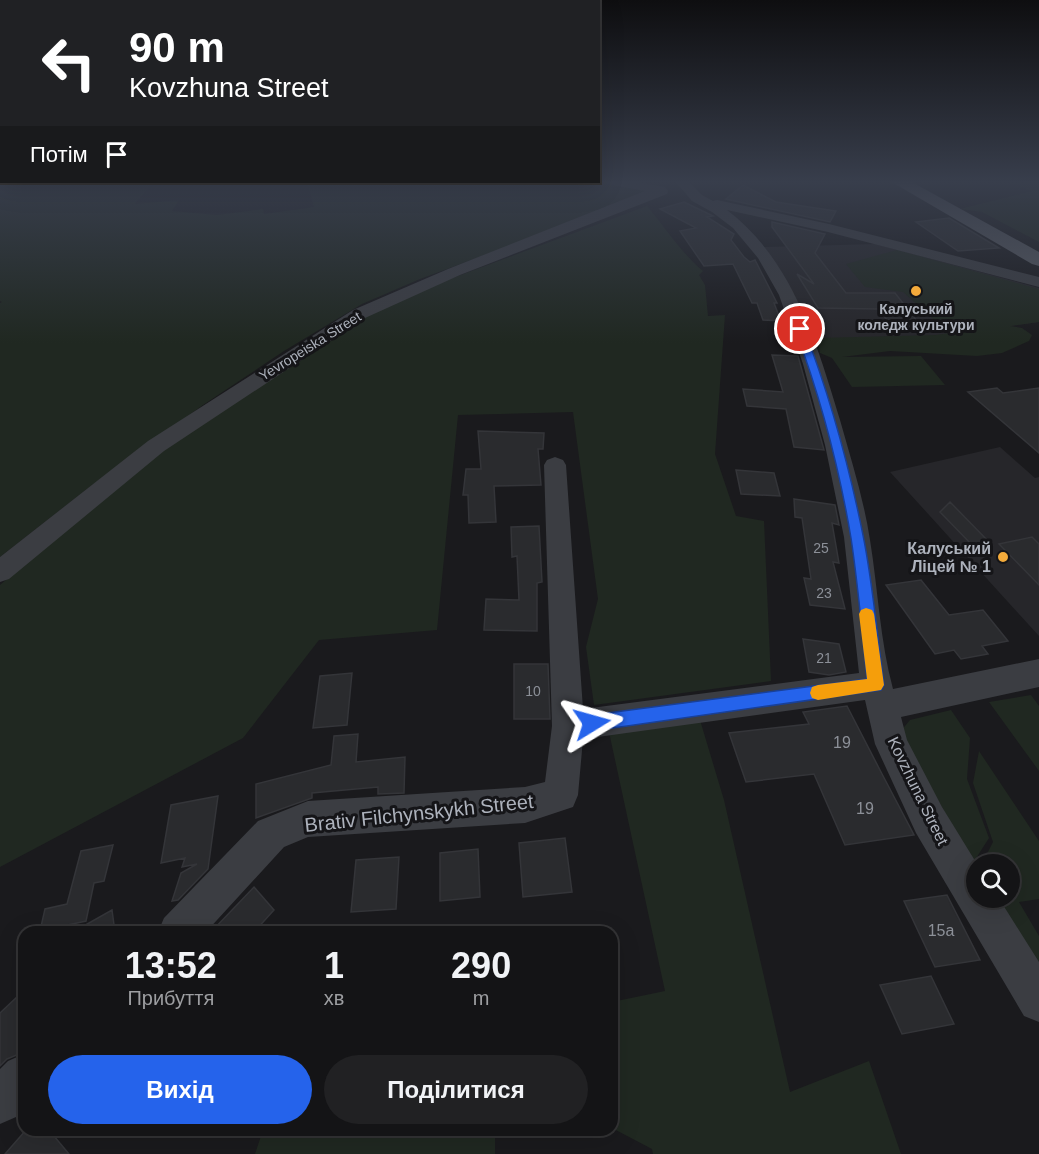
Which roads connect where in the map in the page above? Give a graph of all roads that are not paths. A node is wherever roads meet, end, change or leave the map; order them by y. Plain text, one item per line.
1 (547, 235) edge
2 (747, 235) edge
3 (852, 235) edge
4 (992, 235) edge
5 (1039, 262) edge
6 (981, 266) junction
7 (1039, 282) edge
8 (555, 465) dead end
9 (0, 572) edge
10 (1039, 673) edge
11 (879, 696) junction
12 (568, 726) junction
13 (184, 926) edge
14 (1039, 1001) edge
15 (18, 1083) edge
16 (0, 1101) edge

1 - 9 street, Yevropeiska Street
2 - 11 street, Kovzhuna Street
3 - 6 street
4 - 5 main road
5 - 6 street
6 - 7 street
8 - 12 street, Brativ Filchynskykh Street
10 - 11 street
11 - 12 street
11 - 14 street, Kovzhuna Street
12 - 13 street, Brativ Filchynskykh Street
15 - 16 street

